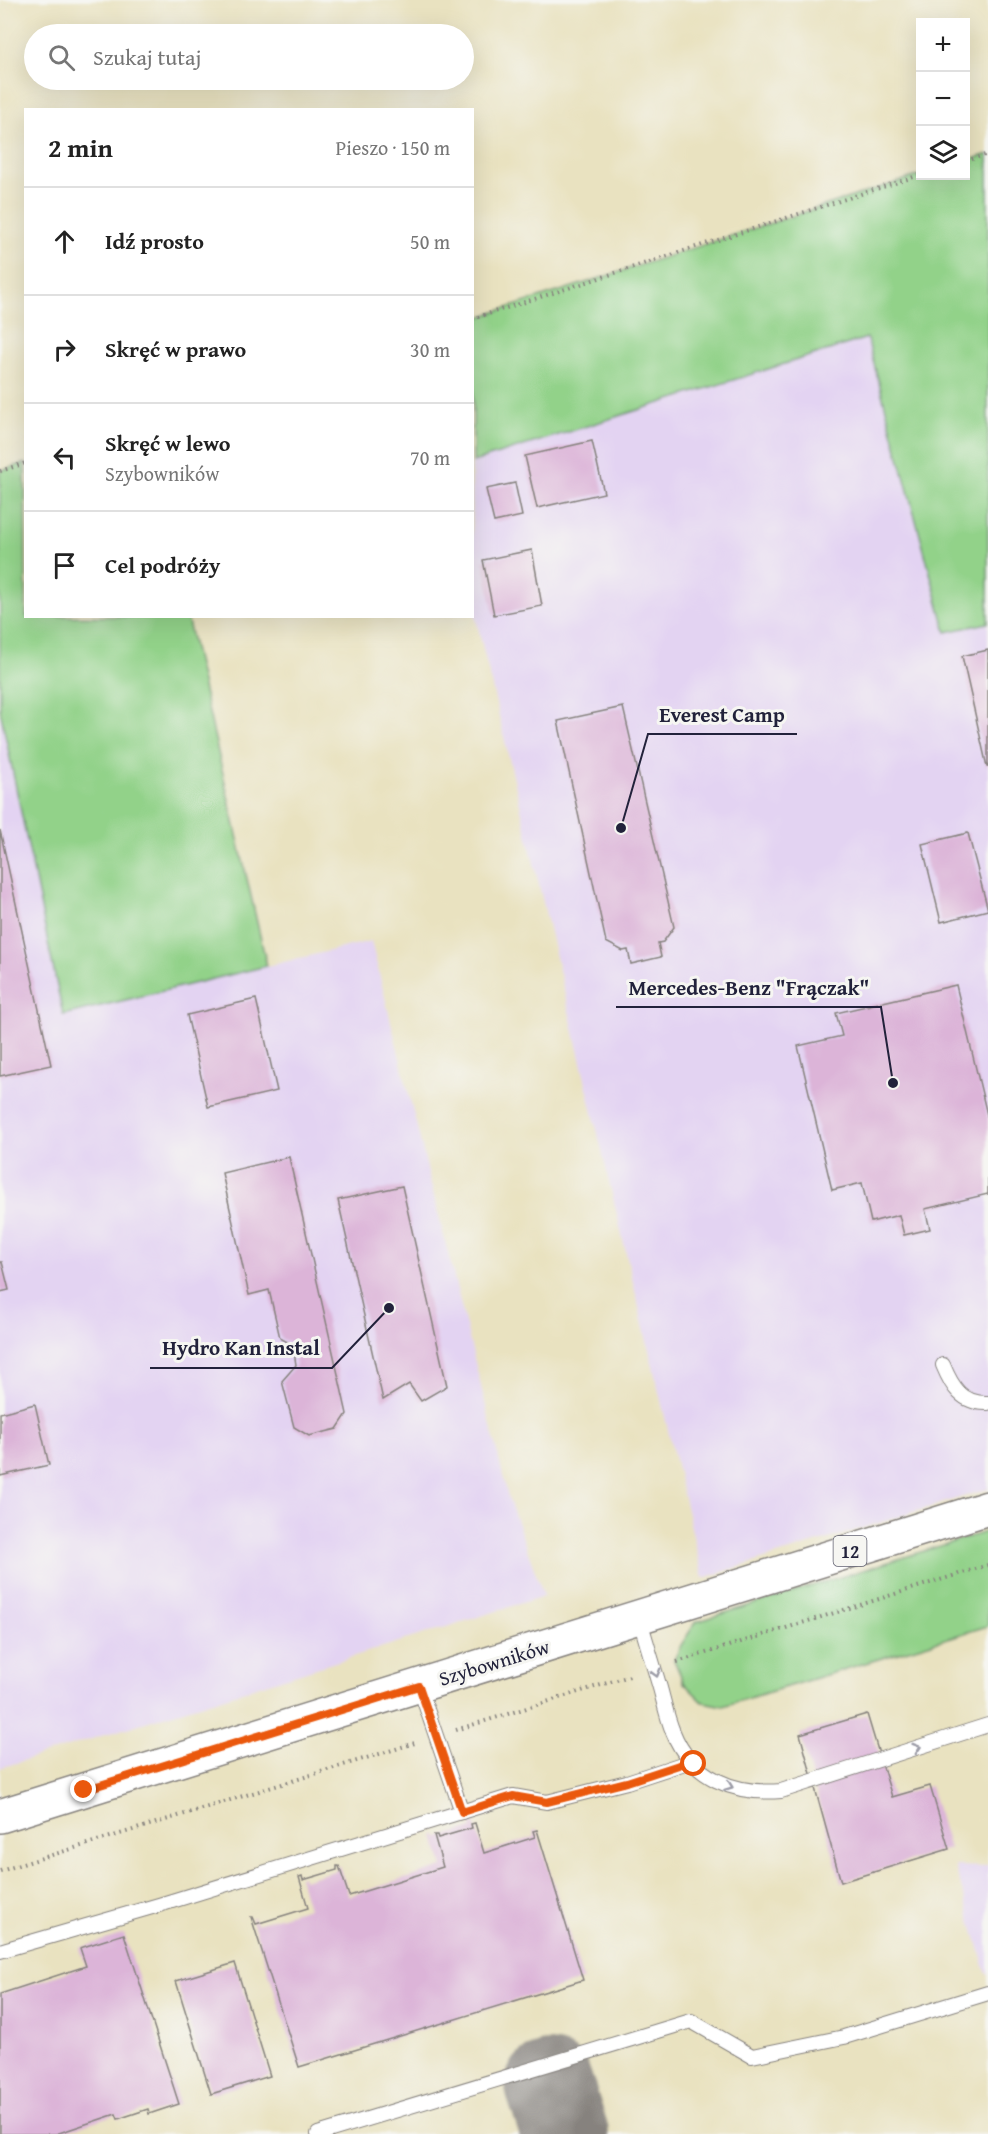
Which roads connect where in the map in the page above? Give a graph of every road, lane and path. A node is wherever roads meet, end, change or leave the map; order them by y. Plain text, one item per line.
1 (988, 154) edge
2 (970, 160) edge
3 (916, 177) edge
4 (474, 318) edge
5 (24, 464) edge
6 (0, 471) edge
7 (942, 1365) dead end
8 (988, 1404) edge
9 (988, 1508) edge
10 (988, 1565) edge
11 (639, 1617) junction
12 (655, 1668) junction
13 (419, 1686) junction
14 (988, 1725) edge
15 (436, 1736) junction
16 (691, 1761) junction
17 (462, 1812) junction
18 (0, 1816) edge
19 (0, 1871) edge
20 (0, 1951) edge
21 (988, 1993) edge
22 (318, 2134) edge

1 - 2 path
3 - 4 path
5 - 6 path
7 - 8 lane
9 - 11 main road, Szybowników / 12
10 - 12 path
11 - 12 lane
11 - 13 main road, Szybowników / 12
12 - 15 path
12 -> 16 lane
13 - 15 lane
13 - 18 main road, Szybowników / 12
16 -> 14 lane
15 - 17 lane
15 - 19 path
16 - 17 lane
17 - 20 lane
21 - 22 lane

